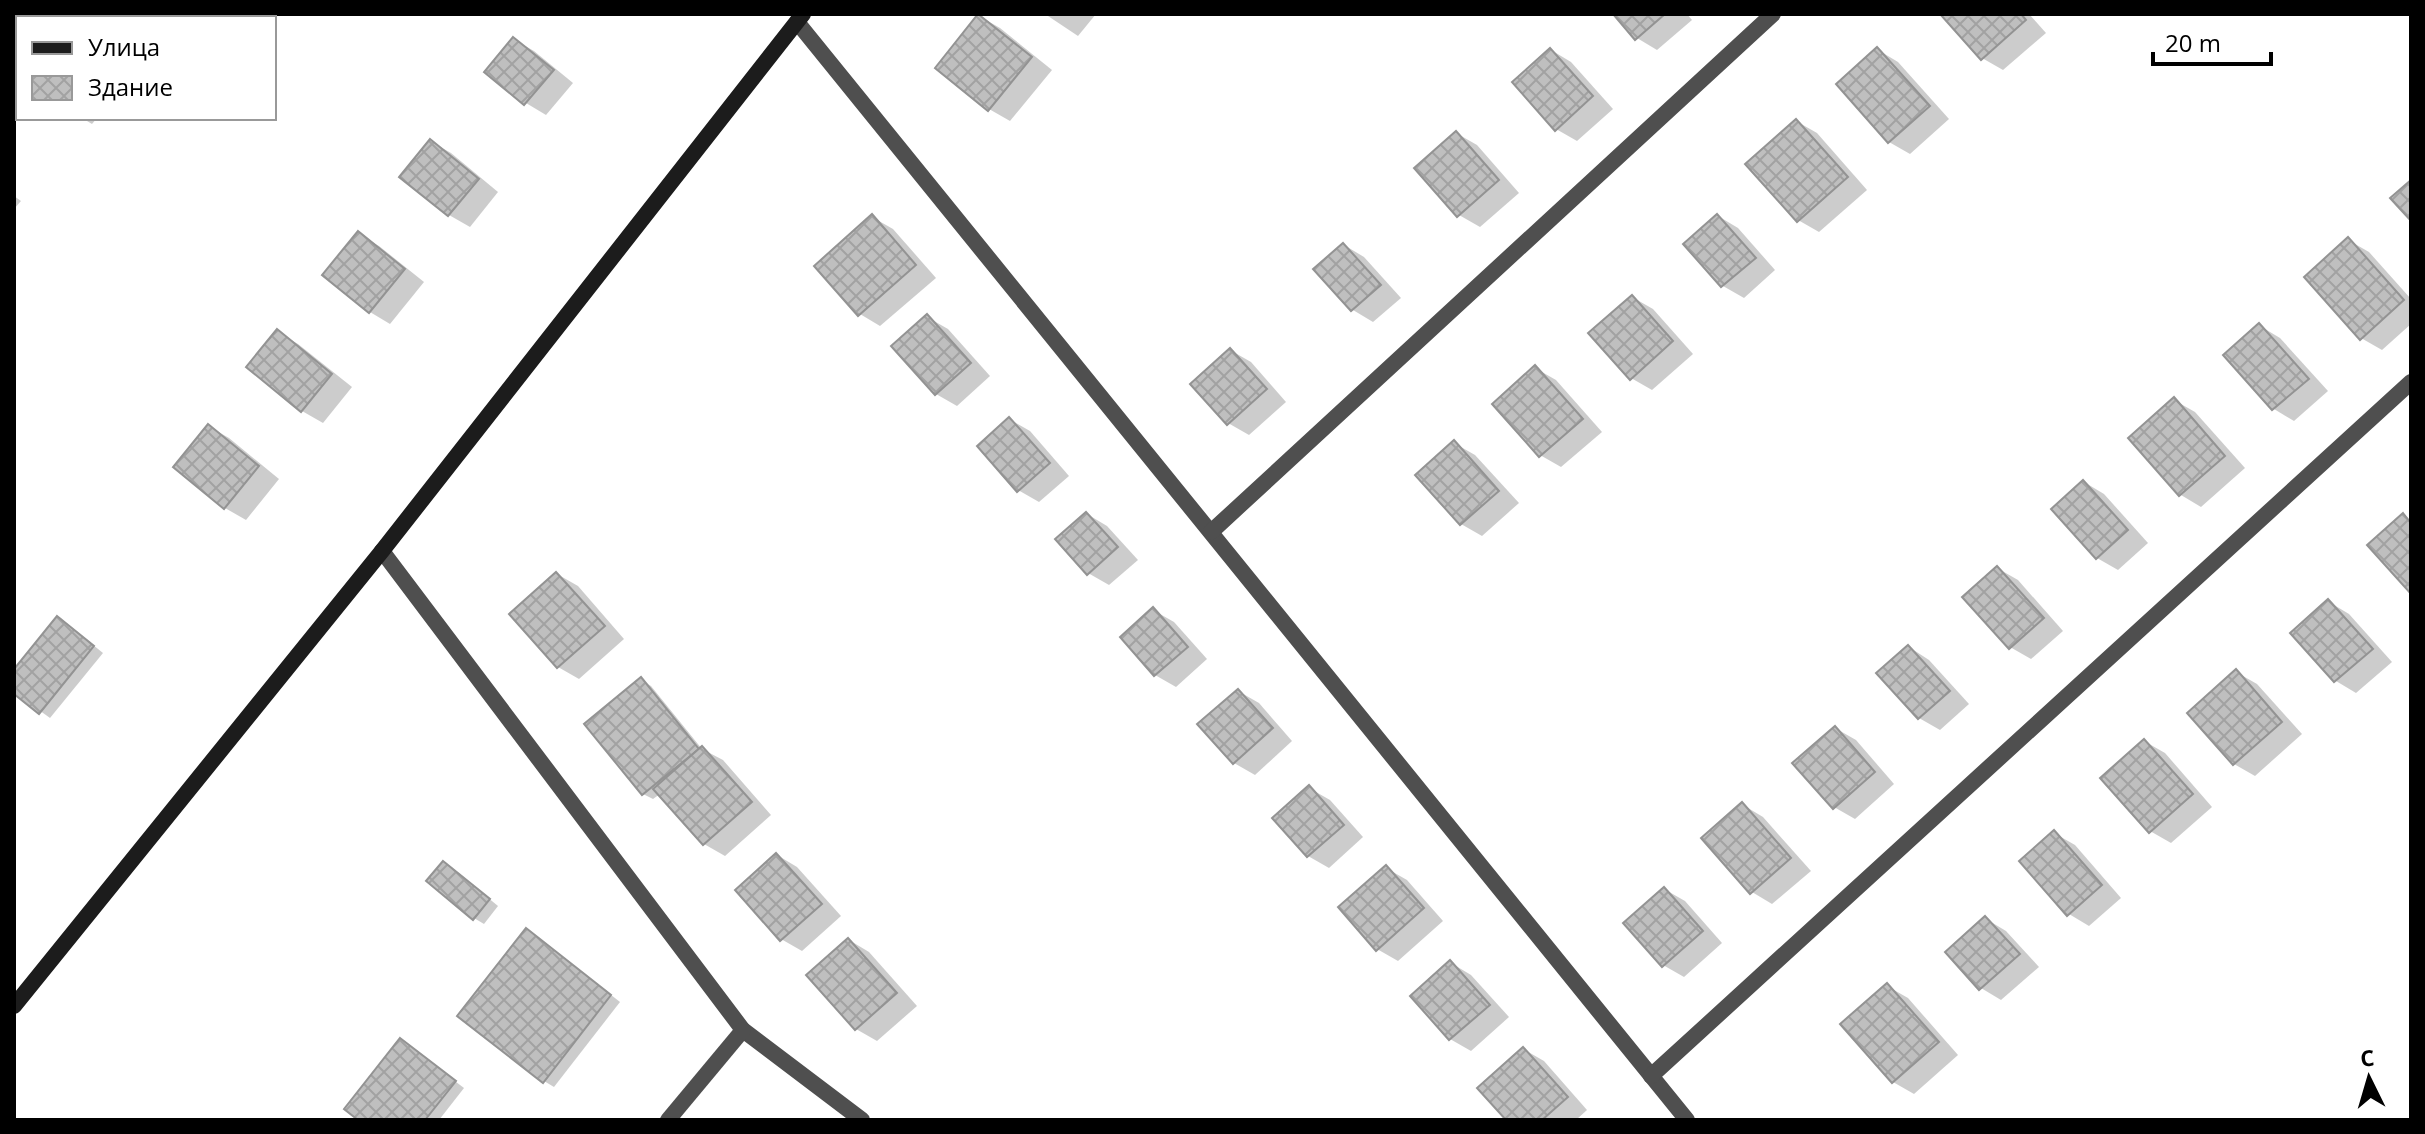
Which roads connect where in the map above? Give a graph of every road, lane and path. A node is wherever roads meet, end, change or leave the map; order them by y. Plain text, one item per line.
1 (1773, 14) edge
2 (800, 18) edge
3 (2411, 382) edge
4 (1211, 532) junction
5 (382, 551) junction
6 (14, 1006) edge
7 (743, 1030) junction
8 (1651, 1076) junction
9 (668, 1120) edge
10 (862, 1120) edge
11 (1687, 1120) edge

1 - 4 street
2 - 4 street
2 - 5 street
3 - 8 street
4 - 8 street
5 - 6 street
5 - 7 street
7 - 9 street
7 - 10 street
8 - 11 street

